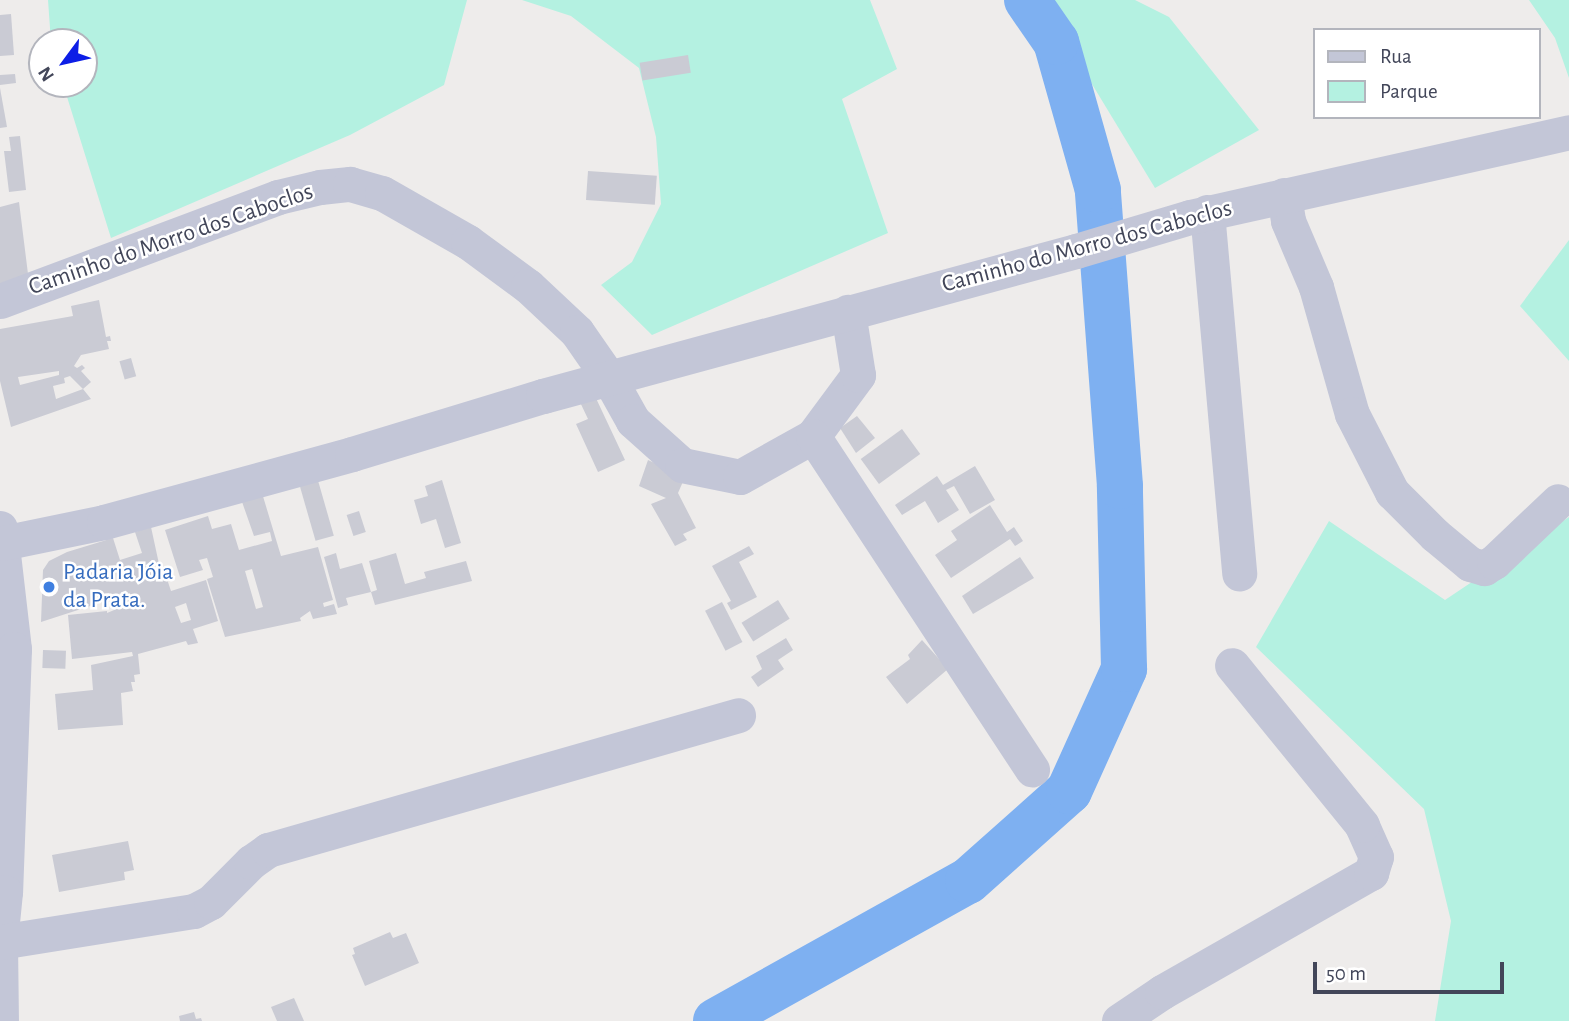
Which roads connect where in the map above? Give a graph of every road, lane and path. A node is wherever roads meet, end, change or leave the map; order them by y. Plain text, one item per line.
1 (1569, 132) edge
2 (1284, 195) junction
3 (1199, 214) junction
4 (0, 301) edge
5 (848, 312) junction
6 (609, 378) junction
7 (813, 436) junction
8 (1558, 501) dead end
9 (1, 536) edge
10 (1239, 574) dead end
11 (1232, 666) dead end
12 (738, 715) dead end
13 (6, 746) edge
14 (1032, 769) dead end
15 (0, 942) edge
16 (1, 1021) edge
17 (1119, 1021) edge

1 - 2 street, Caminho do Morro dos Caboclos
2 - 3 street, Caminho do Morro dos Caboclos
2 - 8 street
3 - 5 street, Caminho do Morro dos Caboclos
3 - 10 street
4 - 6 street, Caminho do Morro dos Caboclos
5 - 6 street, Caminho do Morro dos Caboclos
5 - 7 street
6 - 7 street
6 - 9 street, Caminho do Morro dos Caboclos
7 - 14 street
9 - 13 street
11 - 17 street
12 - 15 street
13 - 15 street
15 - 16 street

